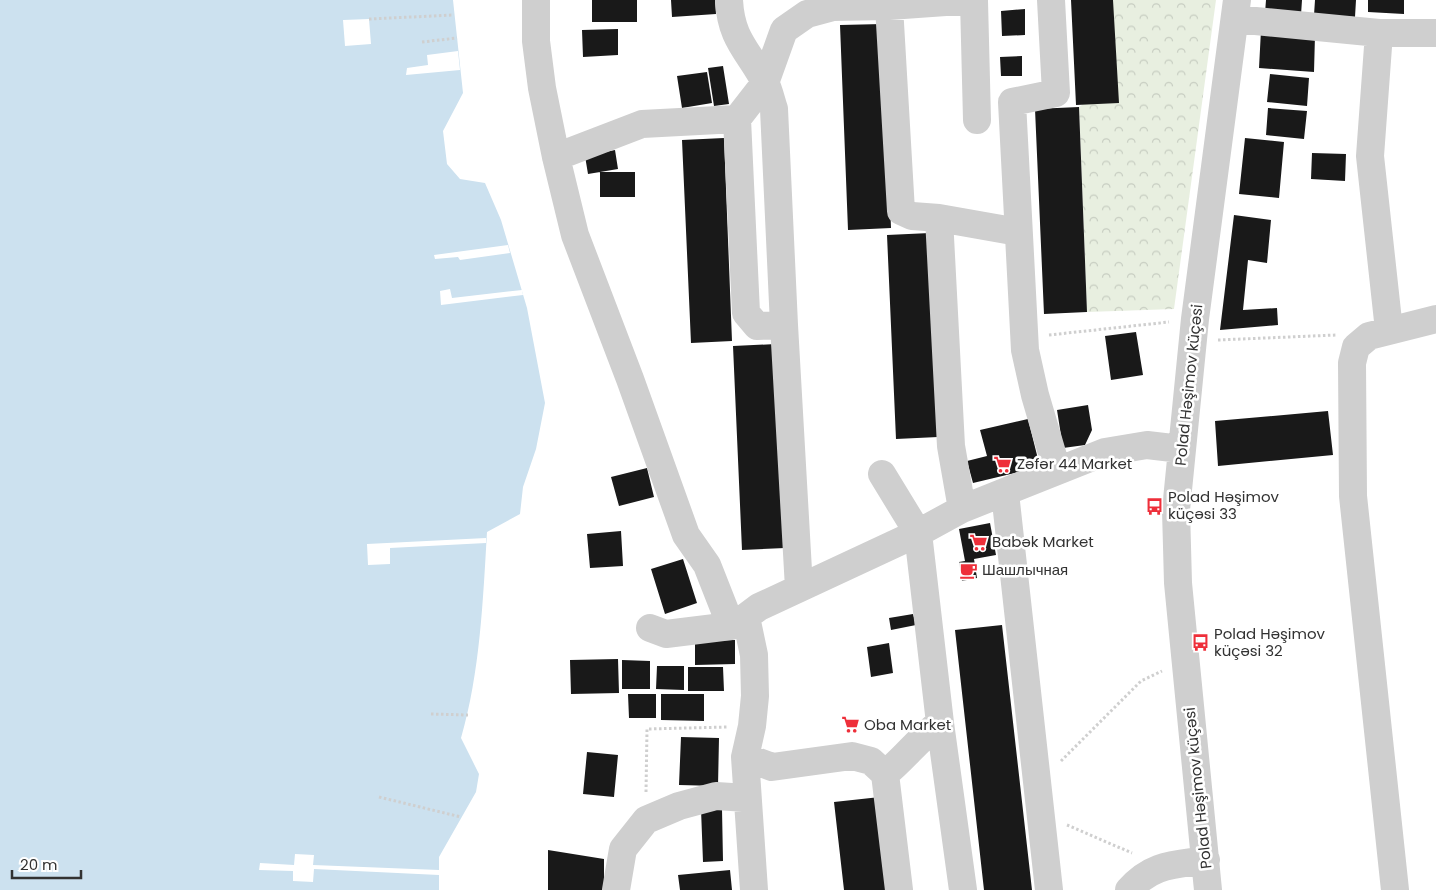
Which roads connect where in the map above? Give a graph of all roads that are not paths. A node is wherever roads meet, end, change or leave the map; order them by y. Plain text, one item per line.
1 (536, 0) edge
2 (729, 0) edge
3 (1051, 0) edge
4 (974, 1) edge
5 (889, 6) junction
6 (1236, 10) edge
7 (1380, 33) junction
8 (1436, 33) edge
9 (765, 83) junction
10 (737, 119) junction
11 (977, 120) dead end
12 (556, 157) junction
13 (939, 218) junction
14 (1018, 232) junction
15 (1436, 319) edge
16 (784, 325) junction
17 (1389, 330) junction
18 (1181, 448) junction
19 (1057, 470) junction
20 (882, 474) dead end
21 (1005, 493) junction
22 (962, 509) junction
23 (918, 533) junction
24 (799, 588) junction
25 (739, 621) junction
26 (650, 628) dead end
27 (940, 722) junction
28 (745, 757) junction
29 (885, 774) junction
30 (747, 798) junction
31 (1206, 860) junction
32 (616, 890) edge
33 (754, 890) edge
34 (899, 890) edge
35 (963, 890) edge
36 (1049, 890) edge
37 (1129, 890) edge
38 (1208, 890) edge
39 (1395, 890) edge

1 - 12 street
2 - 9 street
3 - 14 street
4 - 5 street
4 - 11 street
5 - 9 street
5 - 13 street
6 - 7 street
6 - 18 street, Polad Həşimov küçəsi
7 - 8 street
7 - 17 street
9 - 10 street
9 - 16 street
10 - 12 street
10 - 16 street
12 - 25 street
13 - 14 street
13 - 22 street
14 - 19 street
15 - 17 street
16 - 24 street
17 - 39 street
18 - 19 street
18 - 31 street, Polad Həşimov küçəsi
19 - 21 street
20 - 23 street
21 - 22 street
21 - 36 street
22 - 23 street
23 - 24 street
23 - 27 street
24 - 25 street
25 - 26 street
25 - 28 street
27 - 29 street
27 - 35 street
28 - 29 street
28 - 30 street
29 - 34 street
30 - 32 street
30 - 33 street
31 - 37 street
31 - 38 street, Polad Həşimov küçəsi

